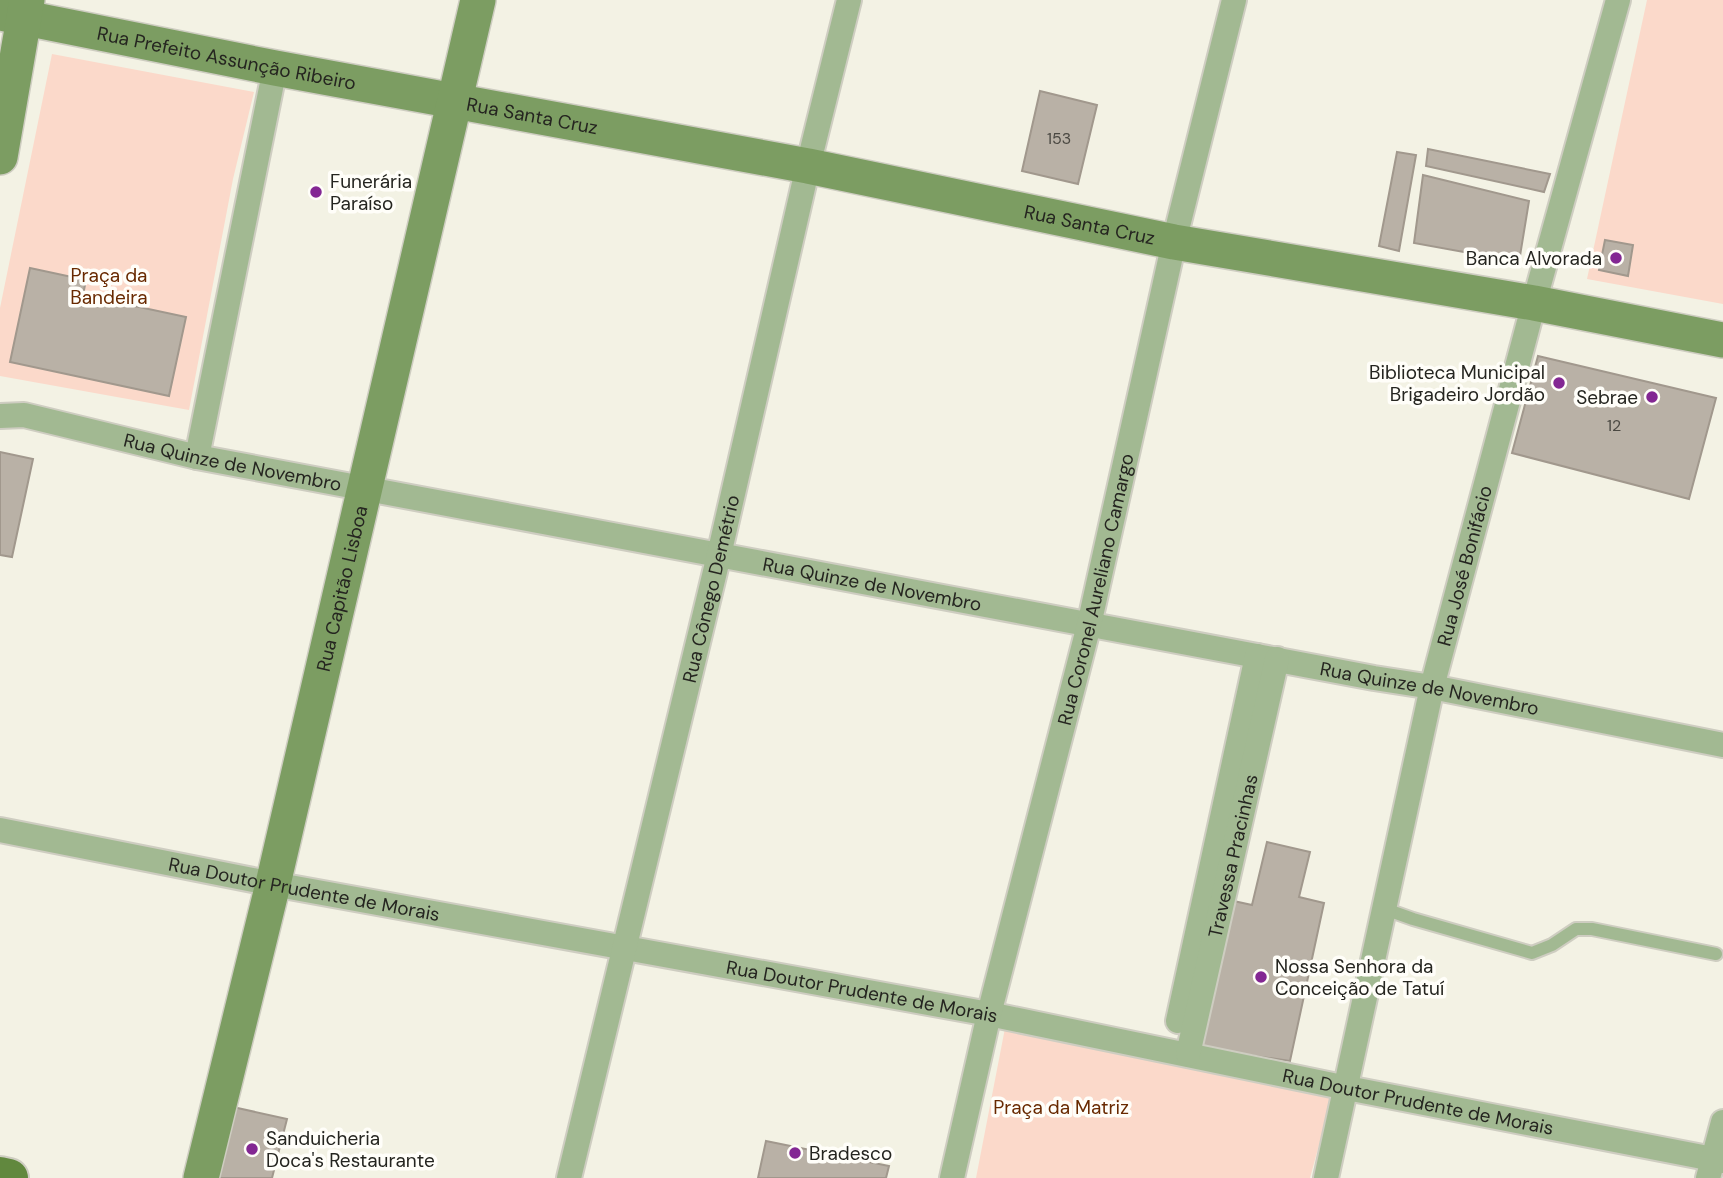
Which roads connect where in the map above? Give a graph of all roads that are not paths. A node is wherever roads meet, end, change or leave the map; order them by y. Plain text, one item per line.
1 (478, 0) edge
2 (849, 0) edge
3 (1234, 0) edge
4 (1618, 0) edge
5 (17, 10) edge
6 (275, 68) junction
7 (455, 100) junction
8 (0, 156) edge
9 (807, 166) junction
10 (1174, 242) junction
11 (1534, 303) junction
12 (1723, 340) edge
13 (0, 399) edge
14 (12, 416) edge
15 (197, 457) junction
16 (364, 488) junction
17 (719, 555) junction
18 (1089, 625) junction
19 (1267, 658) junction
20 (1432, 687) junction
21 (1723, 745) edge
22 (0, 830) edge
23 (273, 884) junction
24 (1385, 909) junction
25 (623, 948) junction
26 (1716, 954) dead end
27 (989, 1014) junction
28 (1180, 1053) junction
29 (1347, 1088) junction
30 (1723, 1122) edge
31 (1715, 1166) edge
32 (0, 1176) edge
33 (9, 1178) edge
34 (201, 1178) edge
35 (569, 1178) edge
36 (952, 1178) edge
37 (1326, 1178) edge

1 - 7 main road, Rua Capitão Lisboa
2 - 9 street, Rua Cônego Demétrio
3 - 10 street, Rua Coronel Aureliano Camargo
4 - 11 street, Rua José Bonifácio
5 - 6 main road, Rua Prefeito Assunção Ribeiro
5 - 8 main road
6 - 7 main road, Rua Prefeito Assunção Ribeiro
6 - 15 street
7 - 9 main road, Rua Santa Cruz
7 - 16 main road, Rua Capitão Lisboa
9 - 10 main road, Rua Santa Cruz
9 - 17 street, Rua Cônego Demétrio
10 - 11 main road, Rua Santa Cruz
10 - 18 street, Rua Coronel Aureliano Camargo
11 - 12 main road, Rua Santa Cruz
11 - 20 street, Rua José Bonifácio
13 - 14 street, Rua Quinze de Novembro
14 - 15 street, Rua Quinze de Novembro
15 - 16 street, Rua Quinze de Novembro
16 - 17 street, Rua Quinze de Novembro
16 - 23 main road, Rua Capitão Lisboa
17 - 18 street, Rua Quinze de Novembro
17 - 25 street, Rua Cônego Demétrio
18 - 19 street, Rua Quinze de Novembro
18 - 27 street, Rua Coronel Aureliano Camargo
19 - 20 street, Rua Quinze de Novembro
19 - 28 street, Travessa Pracinhas
20 - 21 street, Rua Quinze de Novembro
20 - 24 street, Rua José Bonifácio
22 - 23 street, Rua Doutor Prudente de Morais
23 - 25 street, Rua Doutor Prudente de Morais
23 - 34 main road, Rua Capitão Lisboa
24 - 26 lane
24 - 29 street, Rua José Bonifácio
25 - 27 street, Rua Doutor Prudente de Morais
25 - 35 street, Rua Cônego Demétrio
27 - 28 street, Rua Doutor Prudente de Morais
27 - 36 street, Rua Coronel Aureliano Camargo
28 - 29 street, Rua Doutor Prudente de Morais
29 - 31 street, Rua Doutor Prudente de Morais
29 - 37 street, Rua José Bonifácio
30 - 31 street
32 - 33 main road

